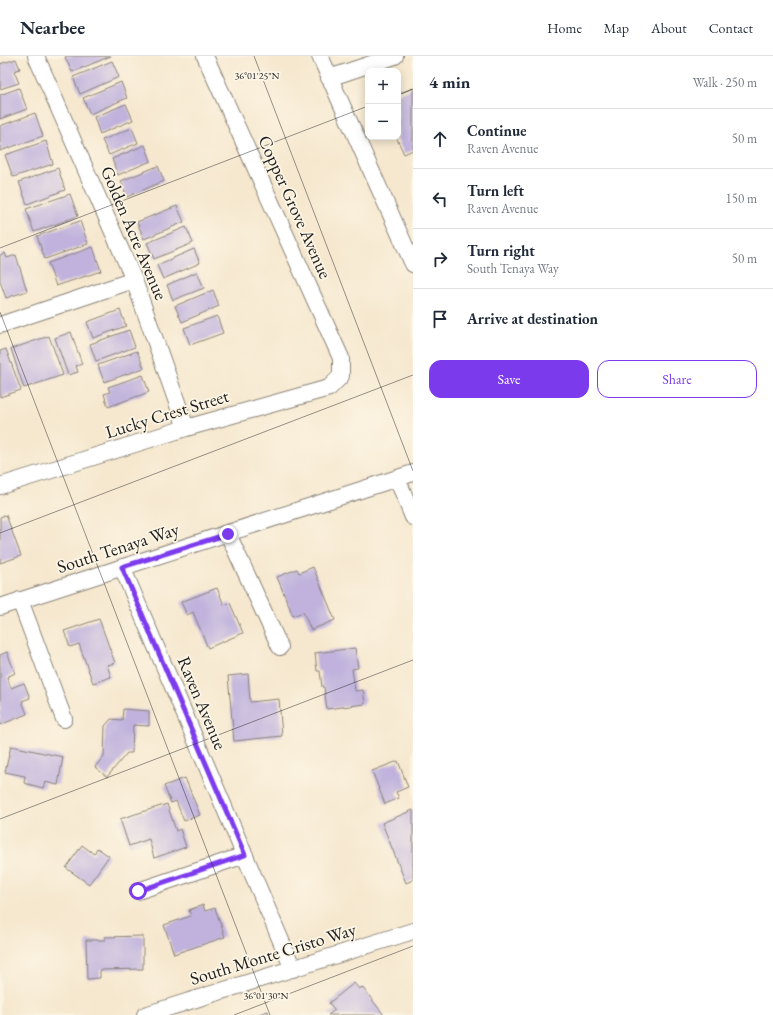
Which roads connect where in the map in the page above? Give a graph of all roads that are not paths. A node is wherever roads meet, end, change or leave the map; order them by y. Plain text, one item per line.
1 (36, 56) edge
2 (205, 56) edge
3 (320, 56) edge
4 (395, 56) edge
5 (330, 78) junction
6 (413, 264) edge
7 (134, 280) junction
8 (0, 325) edge
9 (341, 376) joint
10 (186, 428) junction
11 (413, 473) edge
12 (397, 478) junction
13 (0, 486) edge
14 (413, 517) edge
15 (228, 534) junction
16 (122, 567) junction
17 (20, 600) junction
18 (0, 607) edge
19 (280, 647) dead end
20 (64, 719) dead end
21 (245, 855) junction
22 (138, 891) dead end
23 (413, 931) edge
24 (293, 969) junction
25 (145, 1015) edge

1 - 7 street, Golden Acre Avenue
2 - 9 street, Copper Grove Avenue
3 - 5 street
4 - 5 street
5 - 6 street
7 - 8 street
7 - 10 street, Golden Acre Avenue
9 - 10 street, Lucky Crest Street
10 - 13 street, Lucky Crest Street
11 - 12 street, South Tenaya Way
12 - 14 street
12 - 15 street, South Tenaya Way
15 - 16 street, South Tenaya Way
15 - 19 street
16 - 17 street, South Tenaya Way
16 - 21 street, Raven Avenue
17 - 18 street, South Tenaya Way
17 - 20 street
21 - 22 street
21 - 24 street, Raven Avenue
23 - 24 street, South Monte Cristo Way
24 - 25 street, South Monte Cristo Way

